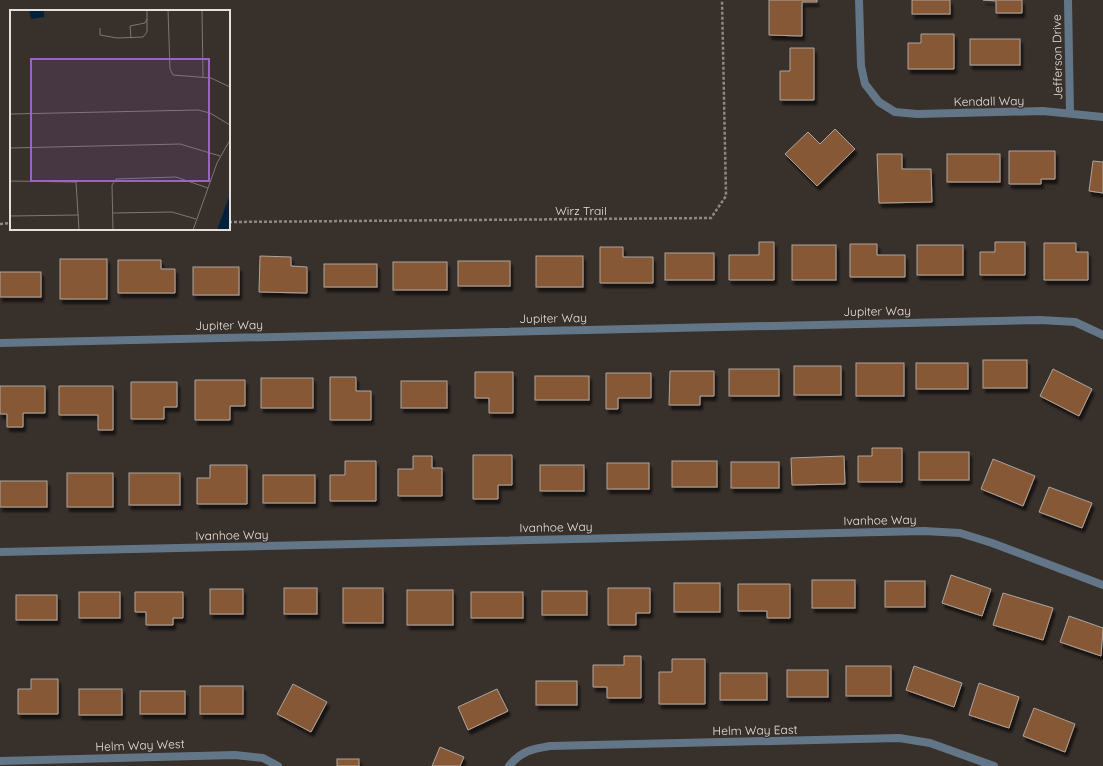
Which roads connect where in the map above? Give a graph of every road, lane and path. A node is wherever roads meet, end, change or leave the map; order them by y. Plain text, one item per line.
1 (722, 0) edge
2 (859, 0) edge
3 (1068, 0) edge
4 (1070, 113) junction
5 (1103, 117) edge
6 (230, 222) edge
7 (10, 223) edge
8 (0, 224) edge
9 (1103, 335) edge
10 (0, 342) edge
11 (0, 552) edge
12 (1103, 584) edge
13 (0, 761) edge
14 (278, 766) edge
15 (509, 766) edge
16 (994, 766) edge

1 - 6 path, Wirz Trail
2 - 4 street, Kendall Way
3 - 4 street, Jefferson Drive
4 - 5 street, Kendall Way
7 - 8 path
9 - 10 street, Jupiter Way
11 - 12 street, Ivanhoe Way
13 - 14 street, Helm Way West
15 - 16 street, Helm Way East

